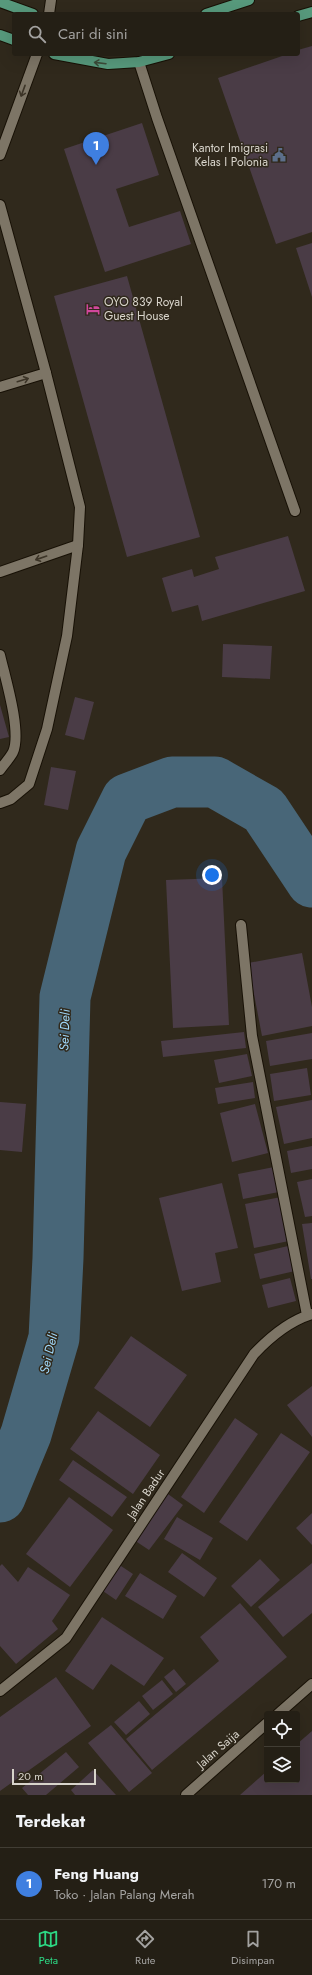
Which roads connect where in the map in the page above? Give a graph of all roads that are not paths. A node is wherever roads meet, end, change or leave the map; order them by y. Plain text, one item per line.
1 (51, 0) edge
2 (249, 0) edge
3 (0, 2) edge
4 (28, 12) edge
5 (50, 12) edge
6 (212, 12) edge
7 (312, 12) edge
8 (300, 15) edge
9 (0, 35) edge
10 (12, 39) edge
11 (36, 56) edge
12 (65, 56) edge
13 (162, 56) edge
14 (139, 62) junction
15 (0, 155) edge
16 (0, 205) edge
17 (46, 373) junction
18 (0, 387) edge
19 (295, 512) dead end
20 (78, 546) junction
21 (0, 572) edge
22 (0, 655) edge
23 (0, 770) edge
24 (0, 803) edge
25 (241, 925) dead end
26 (310, 1314) edge
27 (312, 1684) edge
28 (0, 1691) edge
29 (281, 1711) edge
30 (264, 1726) edge
31 (186, 1795) edge

1 - 5 street
2 - 6 main road
3 - 4 main road
7 - 8 main road
9 - 10 main road
11 -> 15 street
14 -> 12 main road
13 - 14 main road
14 - 19 street
16 - 17 street
18 -> 17 street
17 - 20 street
20 -> 21 street
20 - 24 street
22 - 23 street
25 - 26 street
26 - 28 street, Jalan Badur
27 - 29 street
30 - 31 street, Jalan Saija

